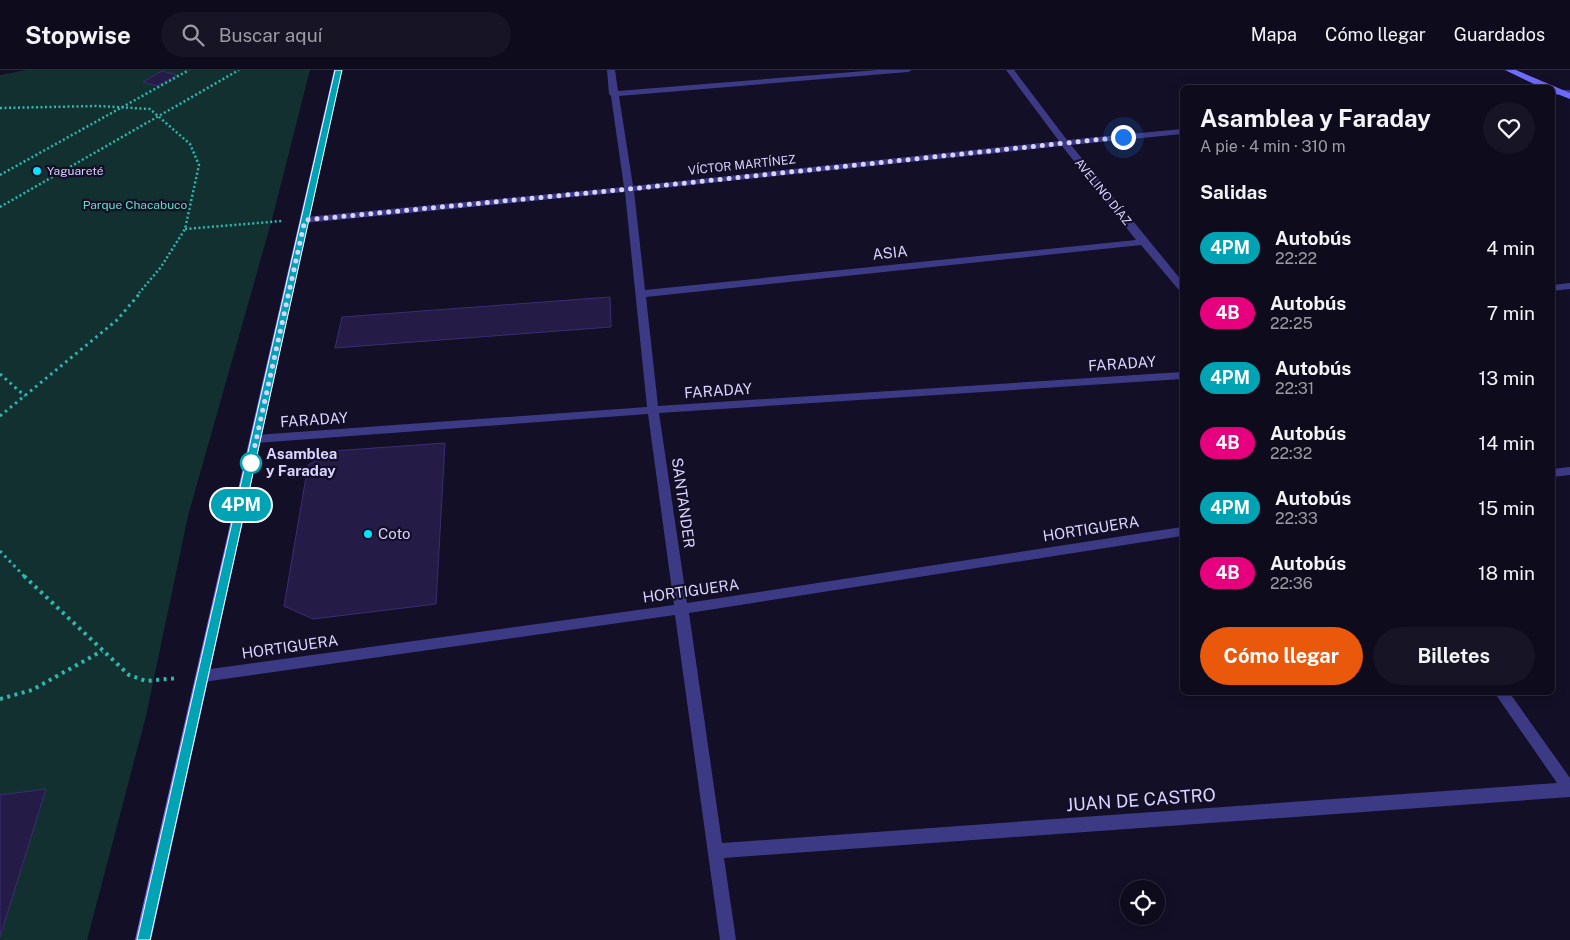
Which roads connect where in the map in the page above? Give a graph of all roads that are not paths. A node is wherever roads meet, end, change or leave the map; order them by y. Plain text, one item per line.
1 (338, 70) edge
2 (611, 70) edge
3 (908, 70) edge
4 (1010, 70) edge
5 (1509, 70) edge
6 (1544, 85) edge
7 (1563, 93) edge
8 (613, 94) junction
9 (1570, 103) edge
10 (1180, 131) edge
11 (1064, 143) junction
12 (629, 189) junction
13 (305, 220) junction
14 (1142, 242) junction
15 (1180, 285) edge
16 (1570, 286) edge
17 (1555, 288) edge
18 (641, 294) junction
19 (1180, 375) edge
20 (654, 410) junction
21 (256, 439) junction
22 (1570, 471) edge
23 (1555, 474) edge
24 (1180, 531) edge
25 (682, 609) junction
26 (203, 676) junction
27 (1503, 695) edge
28 (1570, 789) edge
29 (715, 851) junction
30 (143, 940) edge
31 (728, 940) edge

1 - 13 main road
2 - 8 street, SANTANDER
3 - 8 street
4 - 11 street, AVELINO DÍAZ
5 - 6 main road
7 - 9 street
8 - 12 street, SANTANDER
10 - 11 street, VÍCTOR MARTÍNEZ
11 - 12 street, VÍCTOR MARTÍNEZ
11 - 14 street, AVELINO DÍAZ
12 - 13 street, VÍCTOR MARTÍNEZ
12 - 18 street, SANTANDER
13 - 21 main road
14 - 15 street, AVELINO DÍAZ
14 - 18 street, ASIA
16 - 17 street
18 - 20 street, SANTANDER
19 - 20 street, FARADAY
20 - 21 street, FARADAY
20 - 25 street, SANTANDER
21 - 26 main road
22 - 23 street
24 - 25 street, HORTIGUERA
25 - 26 street, HORTIGUERA
25 - 29 street, SANTANDER
26 - 30 main road
27 - 28 street
28 - 29 street, JUAN DE CASTRO
29 - 31 street, SANTANDER

